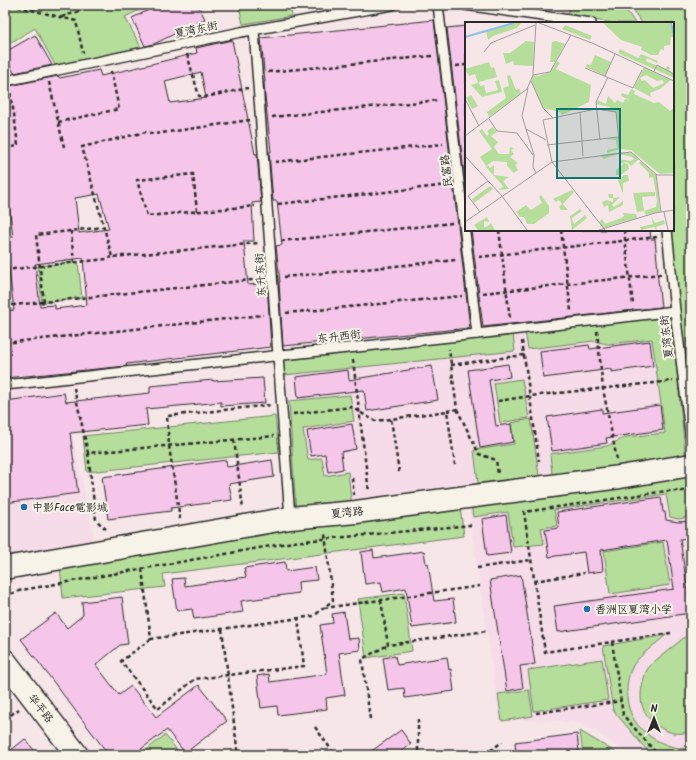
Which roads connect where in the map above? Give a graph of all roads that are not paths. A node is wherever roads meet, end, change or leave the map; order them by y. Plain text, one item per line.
1 (392, 5) edge
2 (438, 5) edge
3 (465, 5) edge
4 (583, 22) edge
5 (254, 30) junction
6 (6, 81) edge
7 (667, 231) edge
8 (675, 311) junction
9 (477, 334) junction
10 (278, 355) junction
11 (5, 385) edge
12 (691, 441) edge
13 (691, 465) edge
14 (290, 518) junction
15 (5, 568) edge
16 (5, 662) edge
17 (77, 755) edge

1 - 5 lane, 夏湾东街
2 - 9 lane, 民富路
3 - 4 lane
5 - 6 lane, 夏湾东街
5 - 10 lane, 东升东街
7 - 8 lane, 夏湾东街
8 - 9 lane, 东升西街
8 - 12 lane, 夏湾东街
9 - 10 lane, 东升西街
10 - 11 lane, 东升西街
10 - 14 lane, 东升东街
13 - 14 street, 夏湾路
14 - 15 street, 夏湾路
16 - 17 street, 华平路

